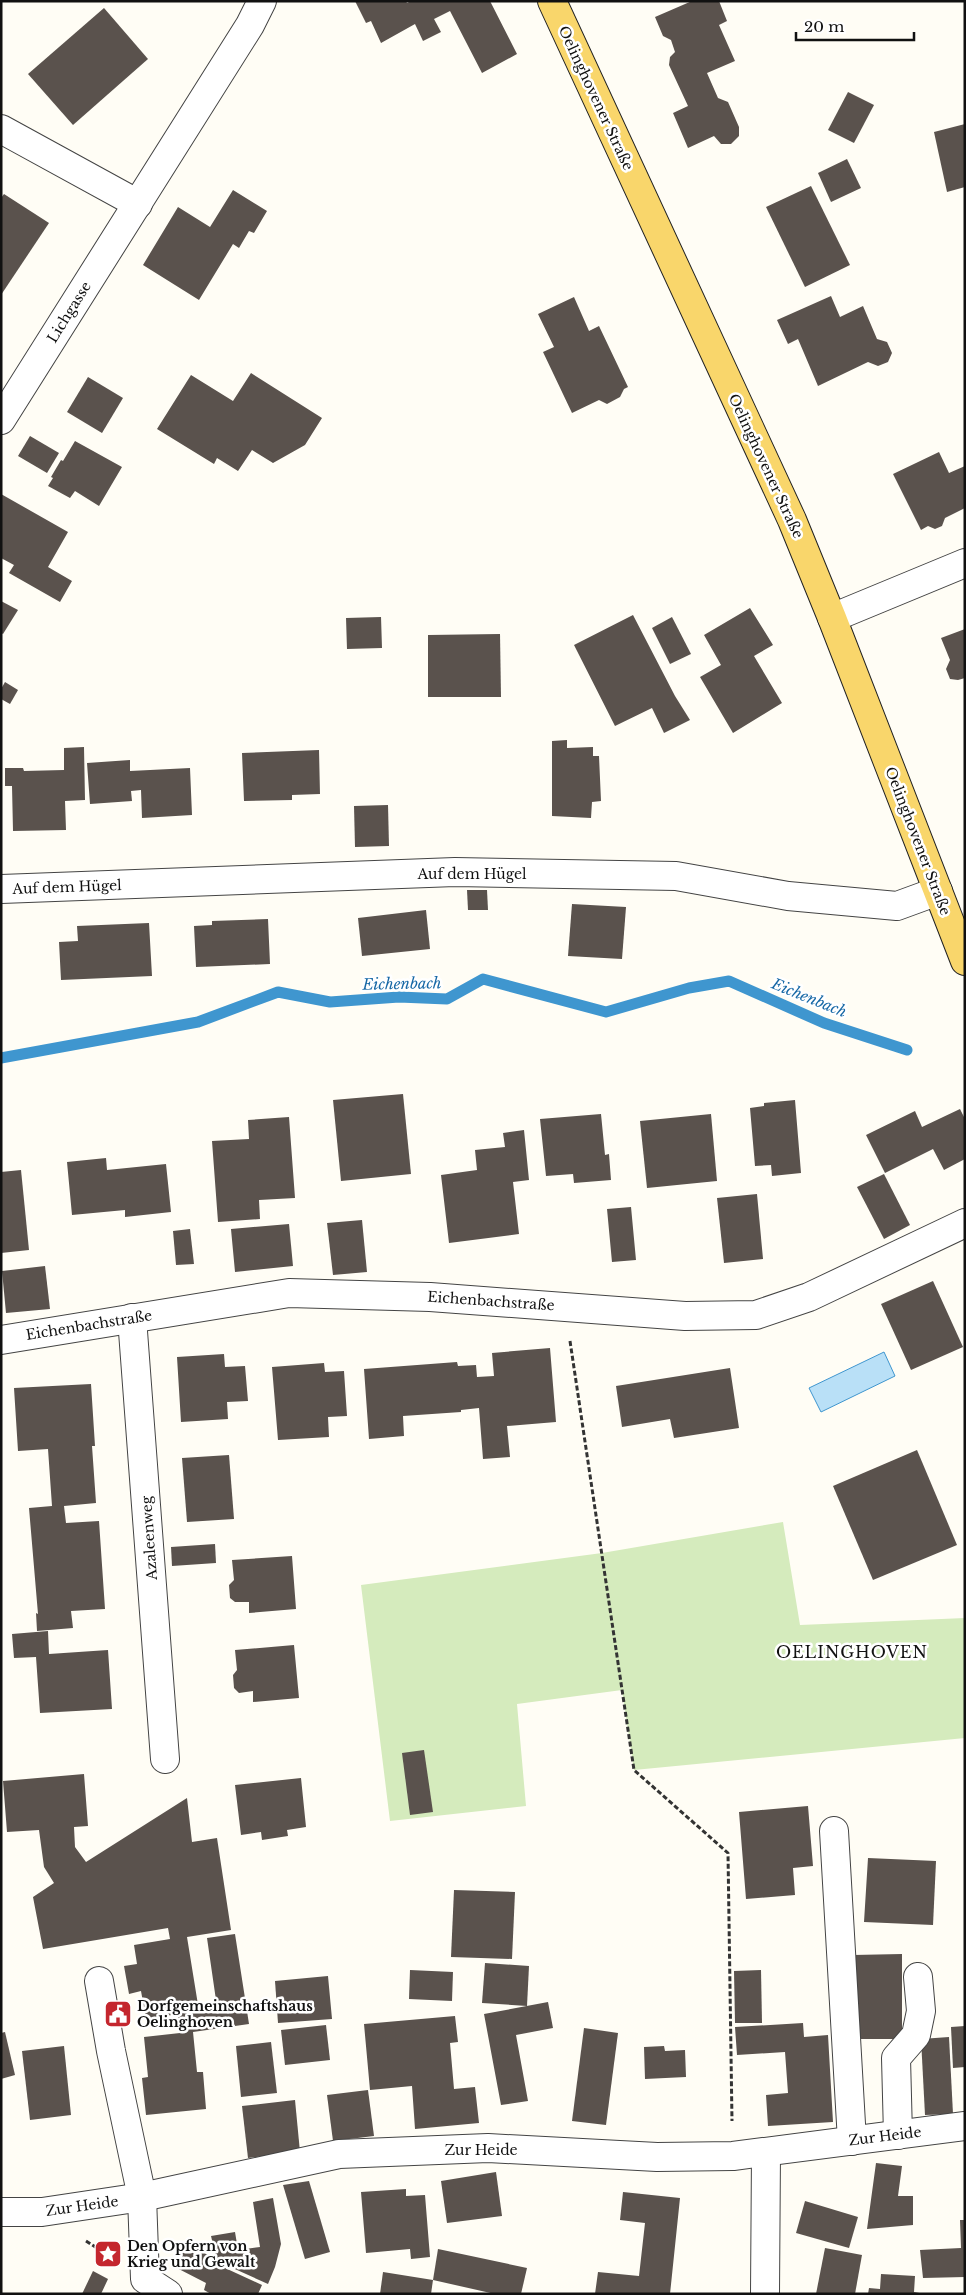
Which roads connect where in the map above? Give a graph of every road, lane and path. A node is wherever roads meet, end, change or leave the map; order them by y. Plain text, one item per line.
1 (262, 1) edge
2 (552, 1) edge
3 (1, 130) edge
4 (138, 204) junction
5 (1, 420) edge
6 (965, 563) edge
7 (832, 618) junction
8 (1, 889) edge
9 (938, 891) junction
10 (962, 947) edge
11 (965, 1222) edge
12 (565, 1306) junction
13 (132, 1318) junction
14 (1, 1340) edge
15 (165, 1759) dead end
16 (834, 1831) dead end
17 (918, 1977) dead end
18 (99, 1981) dead end
19 (965, 2126) edge
20 (898, 2135) junction
21 (852, 2140) junction
22 (766, 2152) junction
23 (732, 2156) junction
24 (142, 2197) junction
25 (1, 2212) edge
26 (42, 2212) junction
27 (144, 2279) junction
28 (168, 2294) edge
29 (765, 2294) edge

1 - 4 street, Lichgasse
2 - 7 main road, Oelinghovener Straße
3 - 4 street
4 - 5 street, Lichgasse
6 - 7 street
7 - 9 main road, Oelinghovener Straße
8 - 9 street, Auf dem Hügel
9 - 10 main road, Oelinghovener Straße
11 - 12 street, Eichenbachstraße
12 - 13 street, Eichenbachstraße
12 - 23 path
13 - 14 street, Eichenbachstraße
13 - 15 street, Azaleenweg
16 - 21 street
17 - 20 street
18 - 24 street
19 - 20 street, Zur Heide
20 - 21 street, Zur Heide
21 - 22 street, Zur Heide
22 - 23 street, Zur Heide
22 - 29 street
23 - 24 street, Zur Heide
24 - 26 street, Zur Heide
24 - 27 street
25 - 26 street, Zur Heide
26 - 27 path
27 - 28 street

